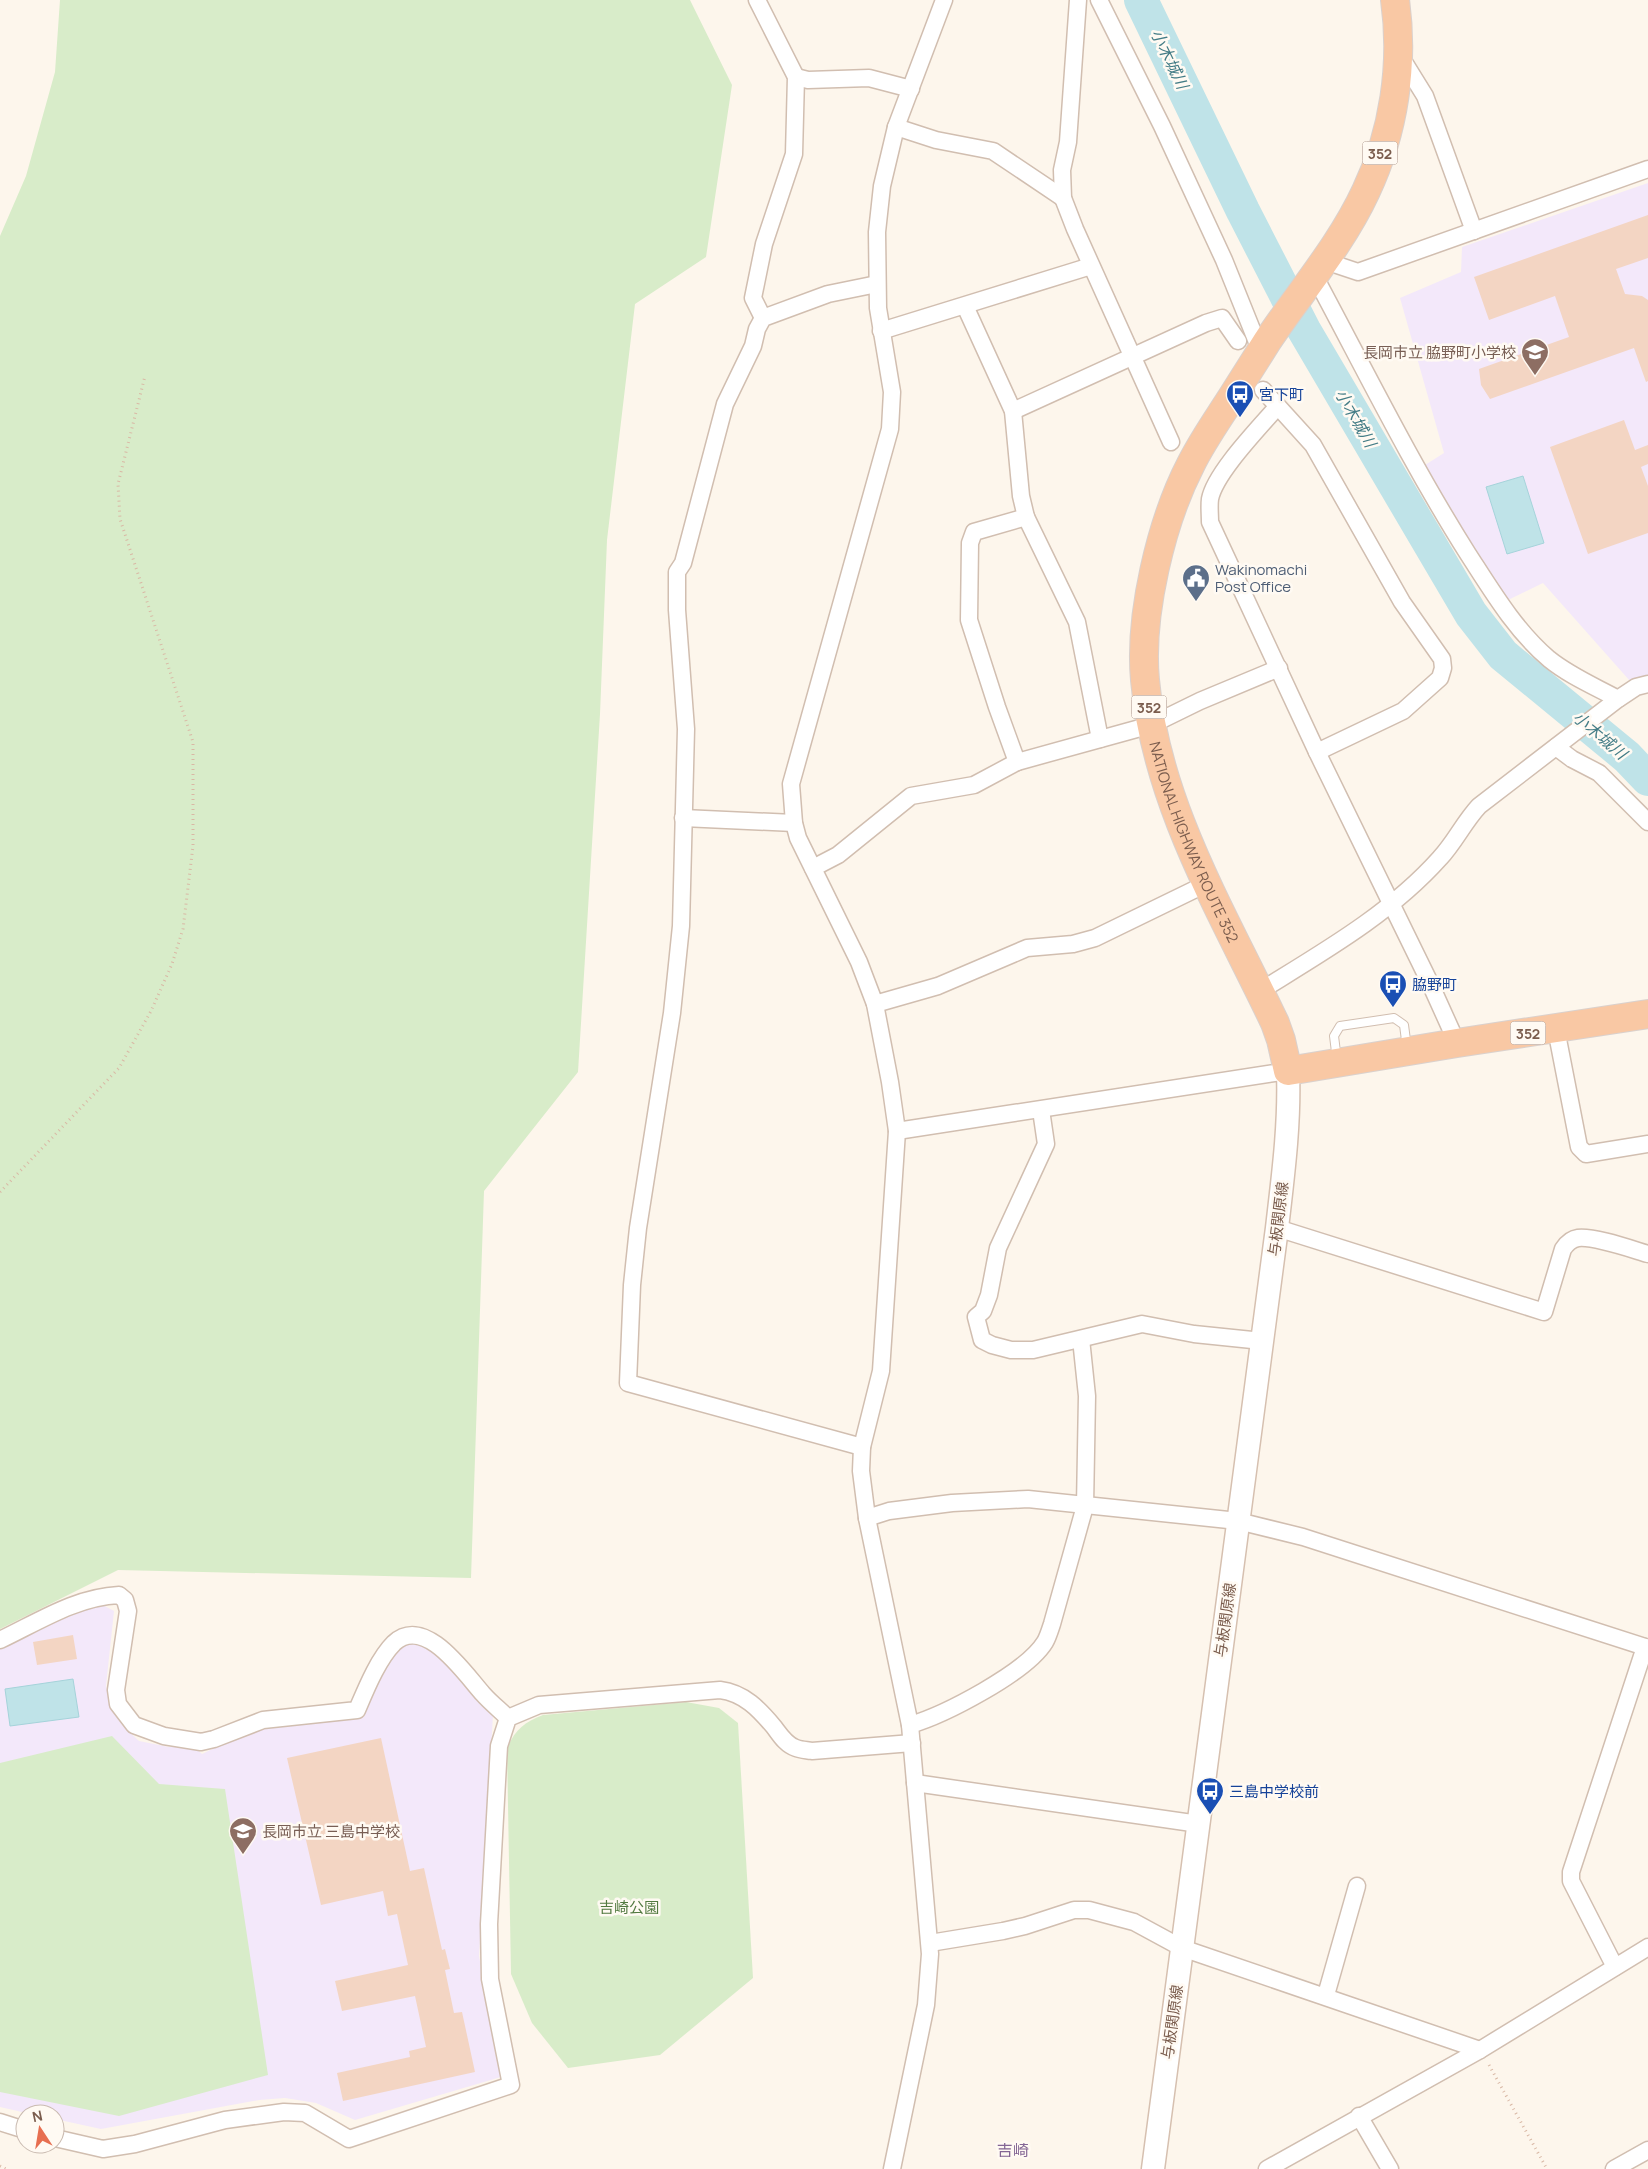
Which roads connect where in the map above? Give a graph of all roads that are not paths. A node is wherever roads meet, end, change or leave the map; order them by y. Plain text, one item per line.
1 (757, 0) edge
2 (944, 0) edge
3 (1078, 0) edge
4 (1099, 0) edge
5 (1395, 0) edge
6 (1399, 54) junction
7 (796, 77) junction
8 (912, 88) junction
9 (896, 126) junction
10 (1648, 169) edge
11 (1063, 198) junction
12 (1474, 231) junction
13 (1091, 266) junction
14 (1315, 274) junction
15 (877, 284) junction
16 (965, 306) junction
17 (763, 318) junction
18 (881, 331) junction
19 (1255, 346) junction
20 (1133, 358) junction
21 (1263, 390) dead end
22 (1277, 407) junction
23 (1013, 411) junction
24 (1170, 442) dead end
25 (1026, 517) junction
26 (1279, 668) junction
27 (1648, 684) edge
28 (1615, 701) junction
29 (1151, 725) junction
30 (1100, 739) junction
31 (1560, 745) junction
32 (1317, 752) junction
33 (1017, 762) junction
34 (683, 818) junction
35 (1648, 822) edge
36 (794, 823) junction
37 (813, 868) junction
38 (1208, 883) junction
39 (1391, 905) junction
40 (1260, 991) junction
41 (875, 1004) junction
42 (1648, 1014) edge
43 (1556, 1029) junction
44 (1456, 1043) junction
45 (1407, 1052) junction
46 (1337, 1064) junction
47 (1288, 1071) junction
48 (1041, 1110) junction
49 (897, 1131) junction
50 (1648, 1144) edge
51 (1277, 1228) junction
52 (1648, 1254) edge
53 (1081, 1339) junction
54 (1262, 1341) junction
55 (862, 1447) junction
56 (1085, 1506) junction
57 (867, 1518) junction
58 (1238, 1521) junction
59 (0, 1640) edge
60 (1646, 1647) edge
61 (508, 1718) junction
62 (910, 1725) junction
63 (912, 1743) junction
64 (915, 1783) junction
65 (1199, 1824) junction
66 (1358, 1886) dead end
67 (930, 1943) junction
68 (1648, 1947) edge
69 (1182, 1948) junction
70 (1615, 1967) junction
71 (1326, 1995) junction
72 (1480, 2050) junction
73 (1358, 2116) junction
74 (0, 2122) edge
75 (15, 2127) edge
76 (65, 2140) edge
77 (1648, 2150) edge
78 (892, 2169) edge
79 (1153, 2169) edge
80 (1268, 2169) edge
81 (1390, 2169) edge
82 (1614, 2169) edge

1 - 7 street
2 - 8 street
3 - 11 street
4 - 19 street
5 - 6 highway, NATIONAL HIGHWAY ROUTE 352 / 352
6 - 12 street
6 - 14 highway, NATIONAL HIGHWAY ROUTE 352 / 352
7 - 8 street
7 - 17 street
8 - 9 street
9 - 11 street
9 - 15 street
10 - 12 street
11 - 13 street
12 - 14 street
13 - 16 street
13 - 20 street
14 - 19 highway, NATIONAL HIGHWAY ROUTE 352 / 352
14 - 28 street
15 - 17 street
15 - 18 street
16 - 18 street
16 - 23 street
17 - 34 street
18 - 36 street
19 - 20 street
19 - 29 highway, NATIONAL HIGHWAY ROUTE 352 / 352
20 - 23 street
20 - 24 street
21 - 22 street
22 - 26 street
22 - 32 street
23 - 25 street
25 - 30 street
25 - 33 street
26 - 29 street
26 - 32 street
27 - 28 street
28 - 31 street
29 - 30 street
29 - 38 highway, NATIONAL HIGHWAY ROUTE 352 / 352
30 - 33 street
31 - 35 street
31 - 39 street
32 - 39 street
33 - 37 street
34 - 36 street
34 - 55 street
36 - 37 street
37 - 41 street
38 - 40 highway, NATIONAL HIGHWAY ROUTE 352 / 352
38 - 41 street
39 - 40 street
39 - 44 street
40 - 47 highway, NATIONAL HIGHWAY ROUTE 352 / 352
41 - 49 street
42 - 43 highway, 352
43 - 44 highway, 352
43 - 50 street
44 - 45 highway, 352
45 - 46 highway, 352
45 - 46 lane
46 - 47 highway, 352
47 - 48 street
47 - 51 main road, 与板関原線
48 - 49 street
48 - 53 street
49 - 55 street
51 - 52 street
51 - 54 main road, 与板関原線
53 - 54 street
53 - 56 street
54 - 58 main road, 与板関原線
55 - 57 street
56 - 57 street
56 - 58 street
56 - 62 street
57 - 62 street
58 - 60 street
58 - 65 main road, 与板関原線
59 - 61 street
60 - 70 street
61 - 63 street
61 - 76 street
62 - 63 street
63 - 64 street
64 - 65 street
64 - 67 street
65 - 69 main road, 与板関原線
66 - 71 street
67 - 69 street
67 - 78 street
68 - 70 street
69 - 71 street
69 - 79 main road, 与板関原線
70 - 72 street
71 - 72 street
72 - 73 street
73 - 80 street
73 - 81 street
74 - 75 street
77 - 82 street

